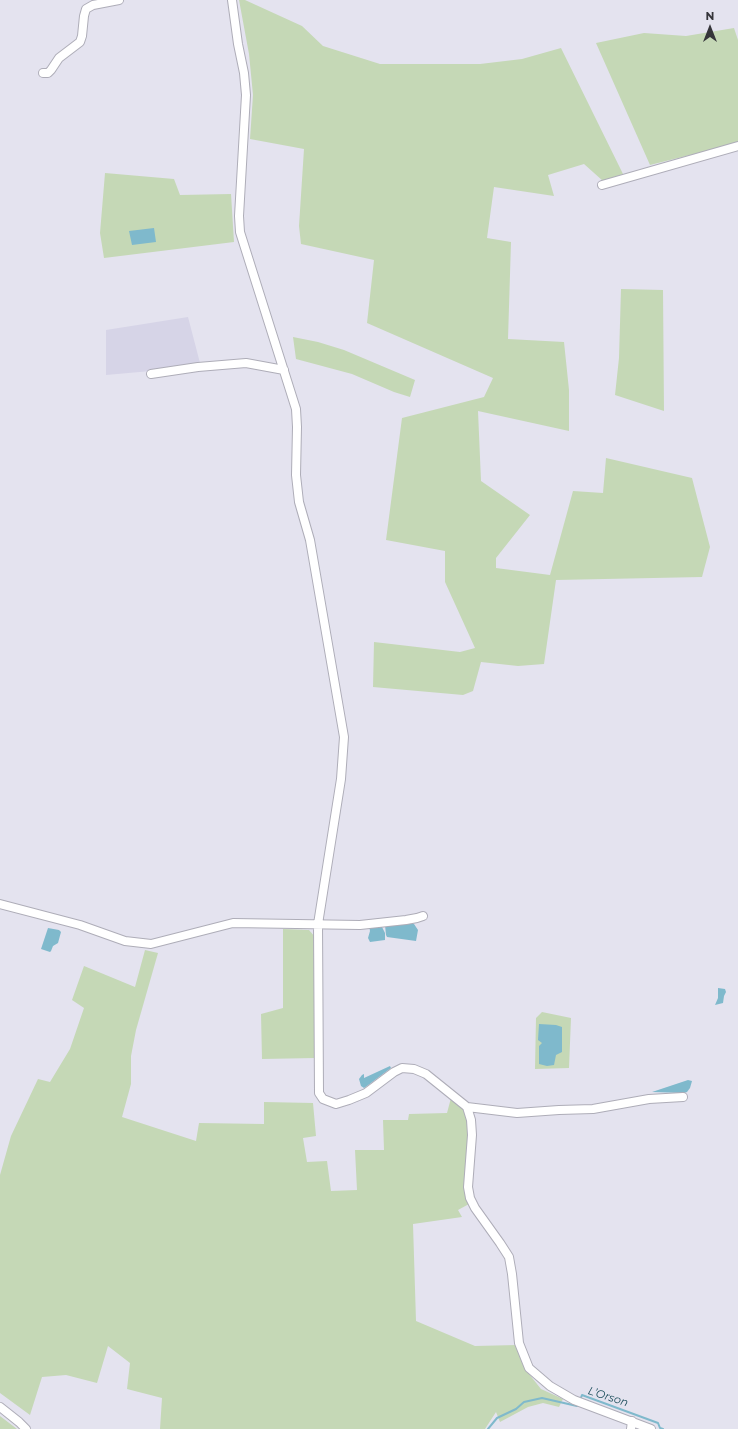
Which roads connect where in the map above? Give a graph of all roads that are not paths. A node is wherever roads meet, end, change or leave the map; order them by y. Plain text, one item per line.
1 (119, 0) edge
2 (232, 0) edge
3 (43, 73) dead end
4 (738, 146) edge
5 (602, 185) dead end
6 (284, 370) junction
7 (151, 374) dead end
8 (0, 904) edge
9 (423, 916) dead end
10 (318, 924) junction
11 (683, 1097) dead end
12 (467, 1107) junction
13 (0, 1407) edge
14 (632, 1425) edge
15 (26, 1429) edge
16 (651, 1429) edge

1 - 3 street
2 - 6 street
4 - 5 street
6 - 7 street
6 - 10 street
8 - 10 street
9 - 10 street
10 - 12 street
11 - 12 street
12 - 14 street
13 - 15 street
14 - 16 street

